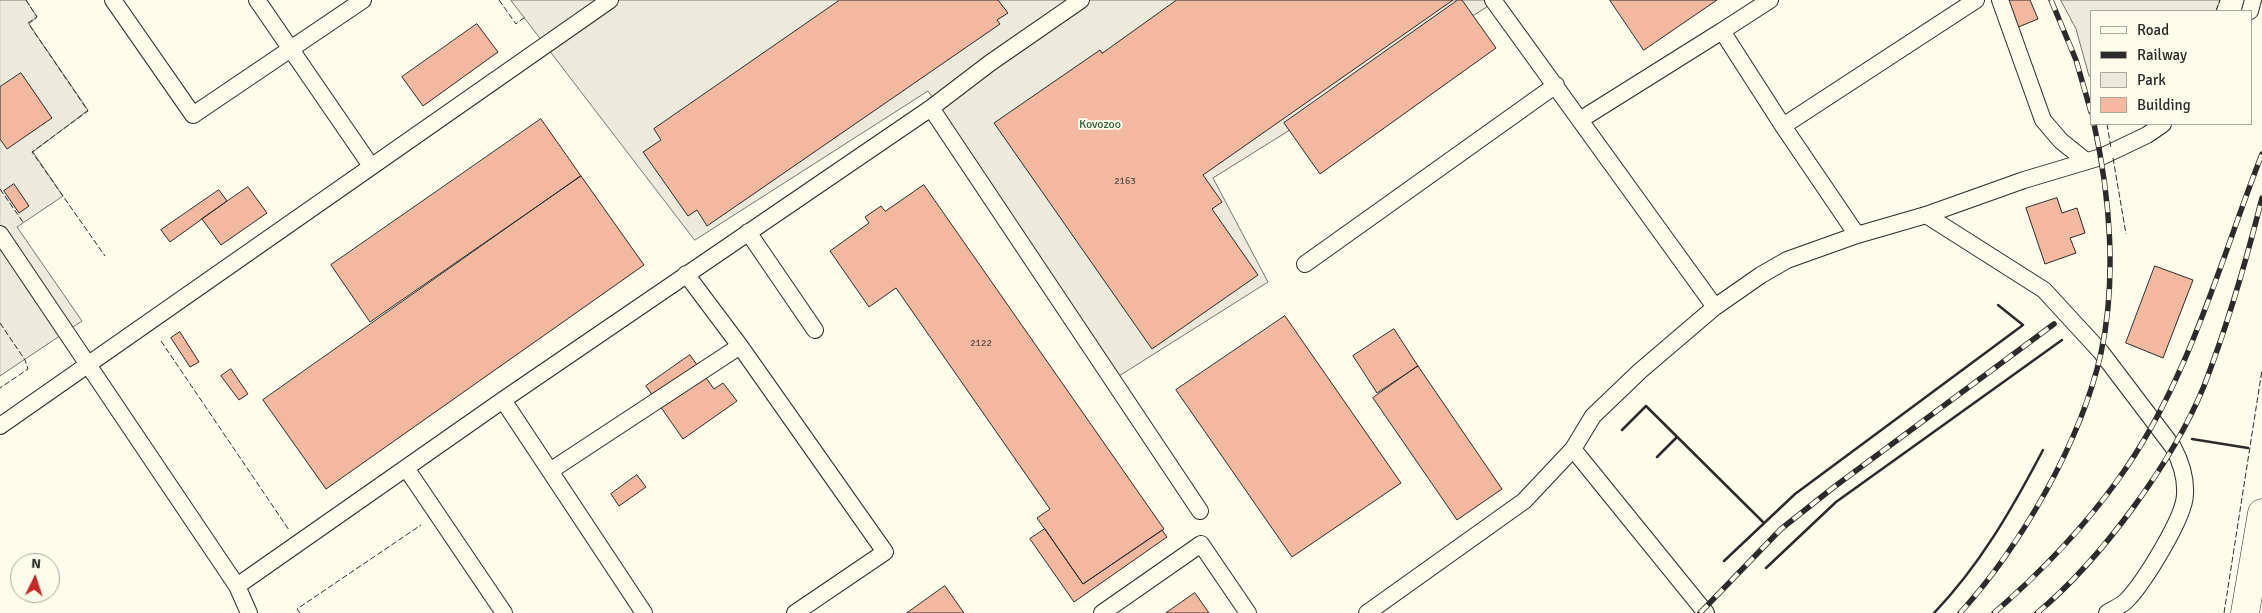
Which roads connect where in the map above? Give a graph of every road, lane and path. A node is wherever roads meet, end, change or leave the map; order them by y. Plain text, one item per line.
1 (113, 0) edge
2 (257, 0) edge
3 (363, 0) edge
4 (610, 0) edge
5 (1081, 0) edge
6 (1493, 0) edge
7 (1770, 0) edge
8 (1976, 0) edge
9 (2000, 0) edge
10 (1722, 31) junction
11 (290, 50) junction
12 (1556, 85) junction
13 (931, 108) junction
14 (1580, 120) junction
15 (2161, 125) edge
16 (1783, 126) junction
17 (2086, 161) junction
18 (371, 166) junction
19 (1926, 215) junction
20 (748, 232) junction
21 (0, 234) edge
22 (1857, 235) junction
23 (1305, 264) dead end
24 (686, 274) junction
25 (1714, 306) junction
26 (815, 330) dead end
27 (740, 346) junction
28 (89, 363) junction
29 (503, 400) junction
30 (0, 426) edge
31 (1573, 449) junction
32 (406, 468) junction
33 (550, 471) junction
34 (1200, 511) dead end
35 (2262, 514) edge
36 (237, 586) junction
37 (249, 613) edge
38 (504, 613) edge
39 (644, 613) edge
40 (795, 613) edge
41 (1102, 613) edge
42 (1248, 613) edge
43 (1367, 613) edge
44 (1706, 613) edge
45 (2107, 613) edge
46 (2245, 613) edge

1 - 11 lane
2 - 11 lane
3 - 11 lane
4 - 18 lane
5 - 13 lane
6 - 12 lane
7 - 10 lane
8 - 16 lane
9 - 17 lane
10 - 14 lane
10 - 16 lane
11 - 18 lane
12 - 14 lane
12 - 23 lane
13 - 20 lane
13 - 34 lane
14 - 25 lane
15 - 17 lane
16 - 22 lane
17 - 19 lane
18 - 28 lane
19 - 22 lane
19 - 45 lane
20 - 24 lane
20 - 26 lane
21 - 28 lane
22 - 25 lane
24 - 27 lane
24 - 29 lane
25 - 31 lane
27 - 33 lane
27 - 40 lane
28 - 30 lane
28 - 36 lane
29 - 32 lane
29 - 33 lane
31 - 43 lane
31 - 44 lane
32 - 36 lane
32 - 38 lane
33 - 39 lane
35 - 46 street
36 - 37 lane
41 - 42 lane

